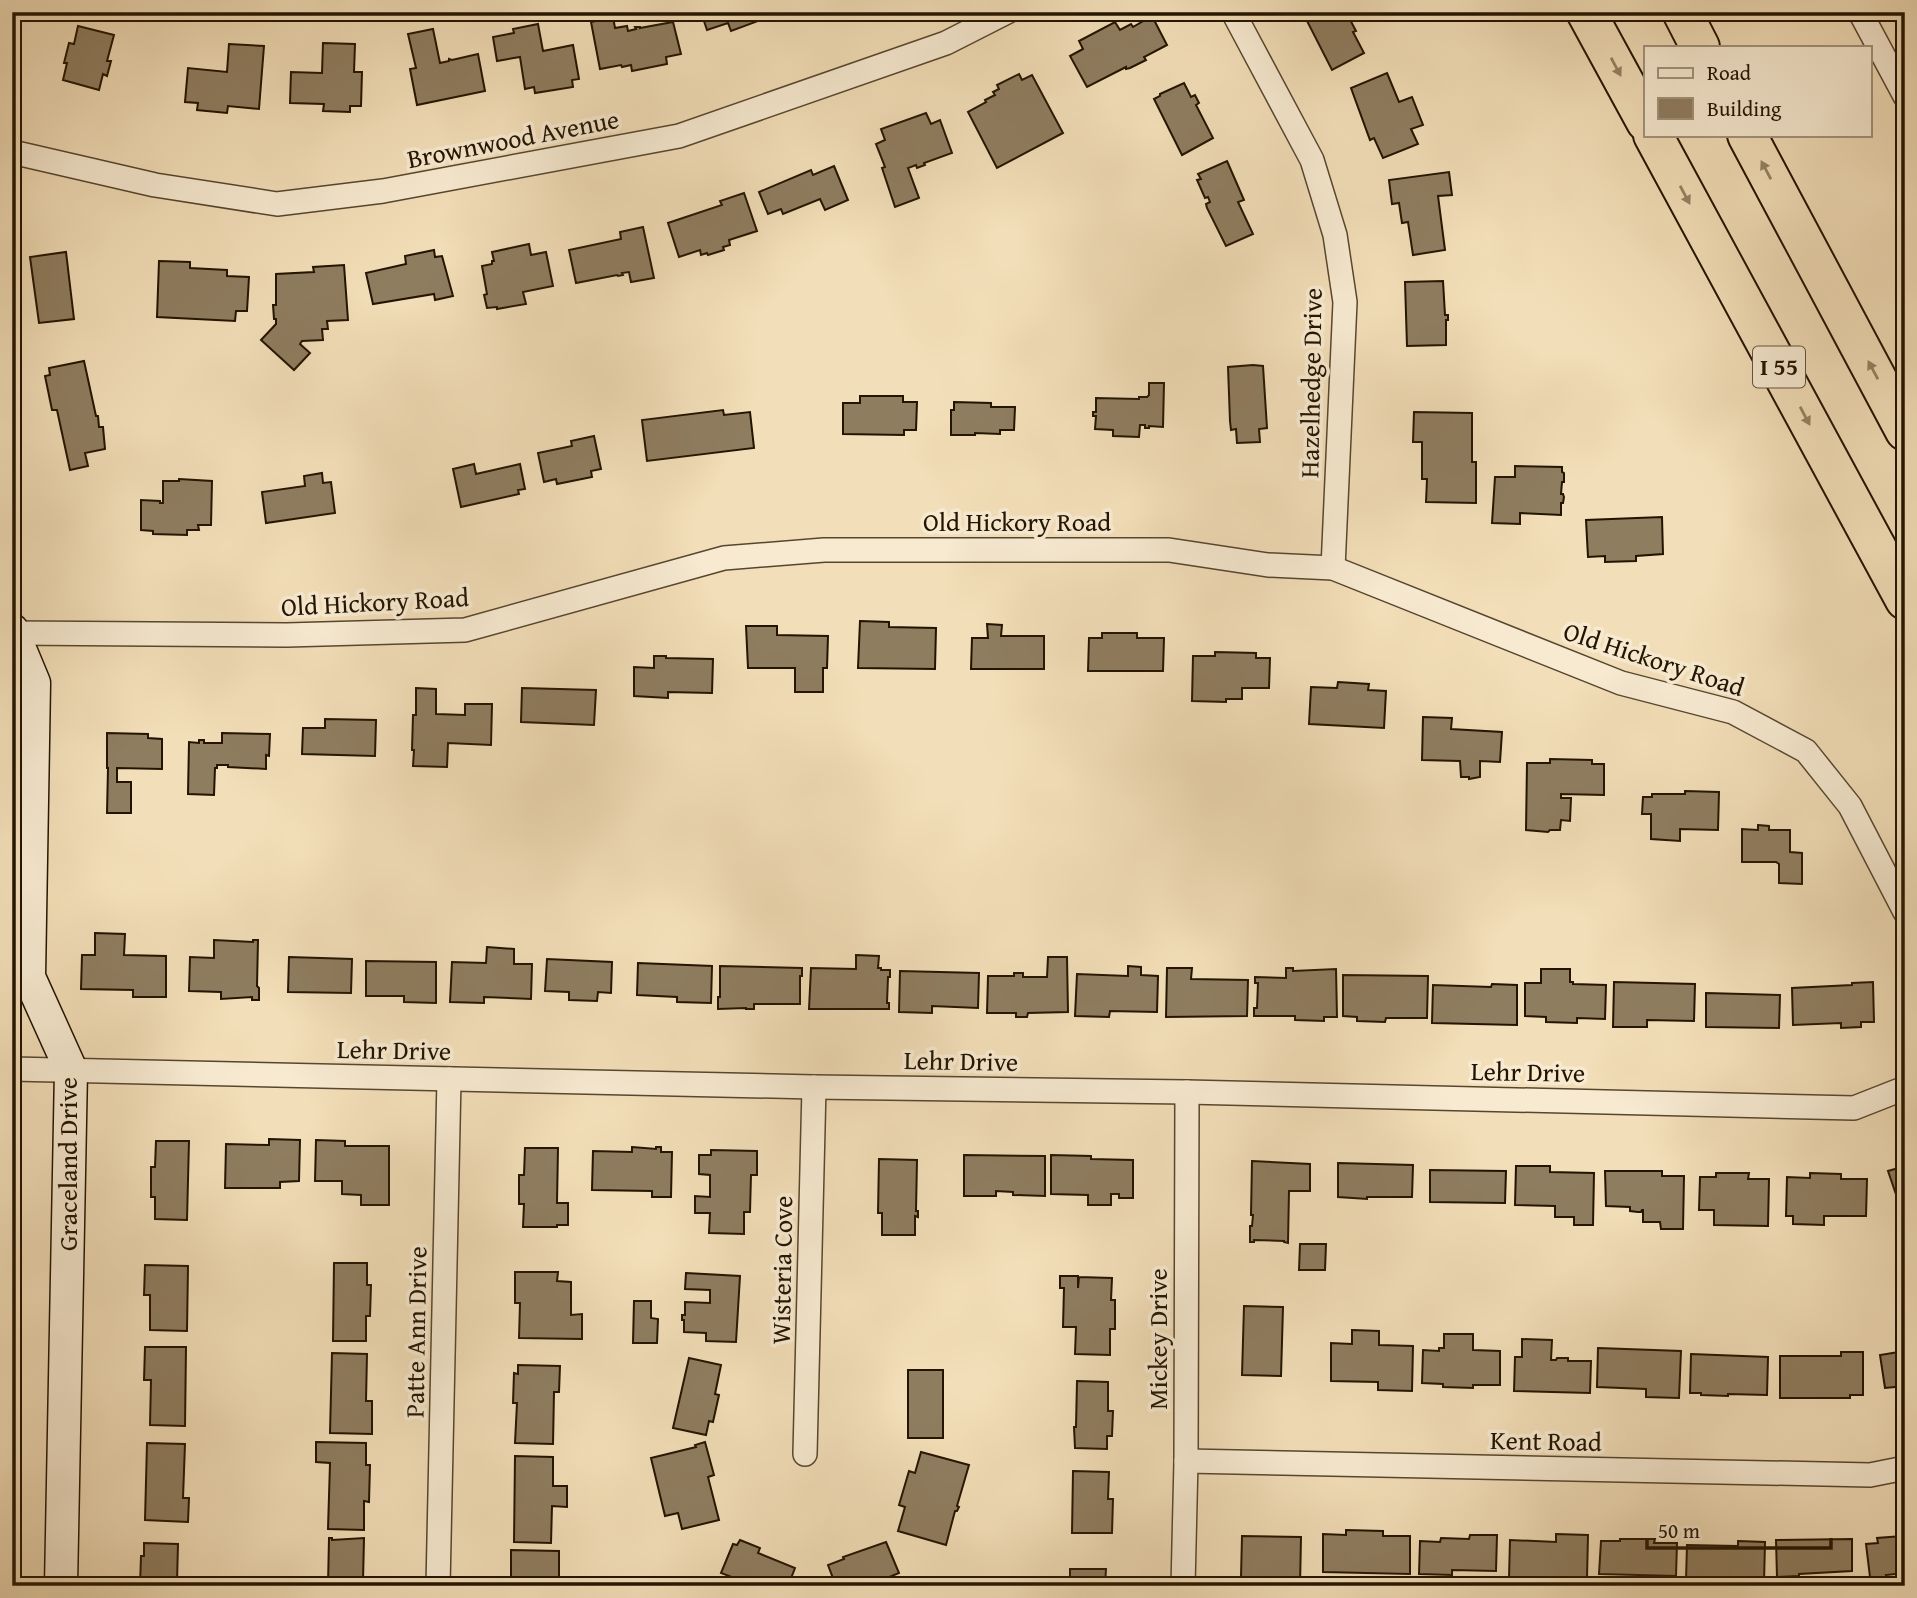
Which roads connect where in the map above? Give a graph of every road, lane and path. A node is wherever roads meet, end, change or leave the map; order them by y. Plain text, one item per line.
1 (1007, 12) edge
2 (1233, 12) edge
3 (1587, 12) edge
4 (1682, 12) edge
5 (1860, 12) edge
6 (1699, 46) edge
7 (1905, 96) edge
8 (1644, 118) edge
9 (1654, 136) edge
10 (1748, 136) edge
11 (12, 152) edge
12 (1905, 431) edge
13 (1333, 568) junction
14 (1905, 600) edge
15 (13, 632) edge
16 (1905, 912) edge
17 (12, 1069) edge
18 (71, 1070) junction
19 (449, 1079) junction
20 (814, 1087) junction
21 (1905, 1088) edge
22 (1187, 1092) junction
23 (805, 1454) dead end
24 (1186, 1461) junction
25 (1905, 1468) edge
26 (61, 1586) edge
27 (438, 1586) edge
28 (1183, 1586) edge

1 - 11 street, Brownwood Avenue
2 - 13 street, Hazelhedge Drive
3 -> 8 highway
4 - 6 highway
5 - 7 street
9 -> 14 highway, I 55
12 -> 10 highway
13 - 15 street, Old Hickory Road
13 - 16 street, Old Hickory Road
15 - 18 street, Graceland Drive
17 - 18 street, Lehr Drive
18 - 19 street, Lehr Drive
18 - 26 street, Graceland Drive
19 - 20 street, Lehr Drive
19 - 27 street, Patte Ann Drive
20 - 22 street, Lehr Drive
20 - 23 street, Wisteria Cove
21 - 22 street, Lehr Drive
22 - 24 street, Mickey Drive
24 - 25 street, Kent Road
24 - 28 street, Mickey Drive

